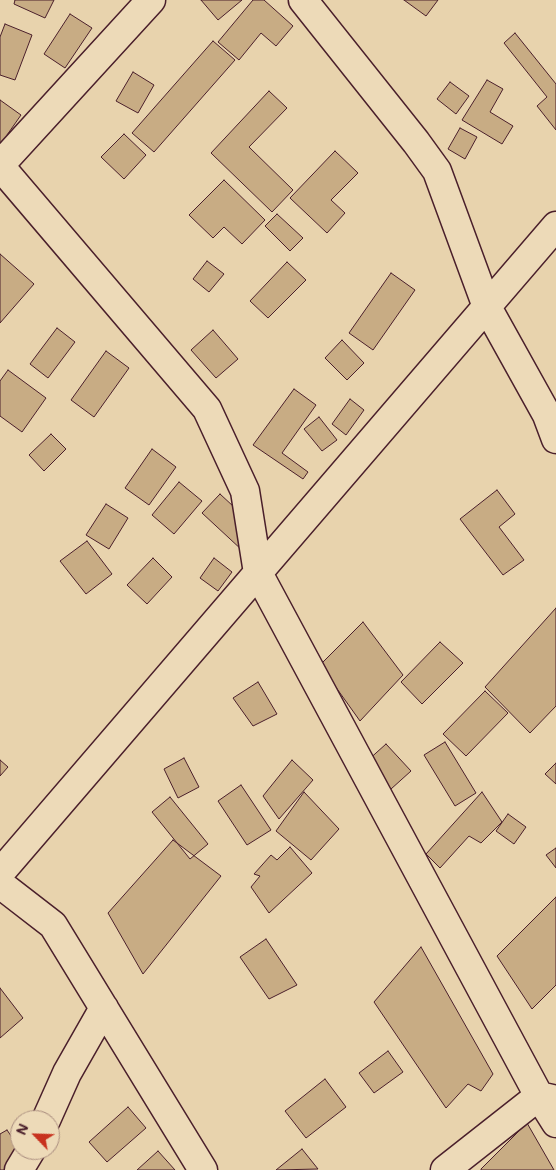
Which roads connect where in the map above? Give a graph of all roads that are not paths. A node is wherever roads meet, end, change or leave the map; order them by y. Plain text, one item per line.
1 (151, 0) edge
2 (303, 0) edge
3 (0, 166) edge
4 (556, 226) edge
5 (487, 307) junction
6 (556, 439) edge
7 (258, 573) junction
8 (0, 873) edge
9 (0, 884) edge
10 (104, 1008) junction
11 (547, 1098) edge
12 (50, 1110) edge
13 (556, 1123) edge
14 (203, 1170) edge
15 (445, 1170) edge

1 - 3 street
2 - 5 street
3 - 7 street
4 - 5 street
5 - 6 street
5 - 7 street
7 - 8 street
7 - 11 street
9 - 10 street
10 - 12 street
10 - 14 street
11 - 13 street
11 - 15 street

